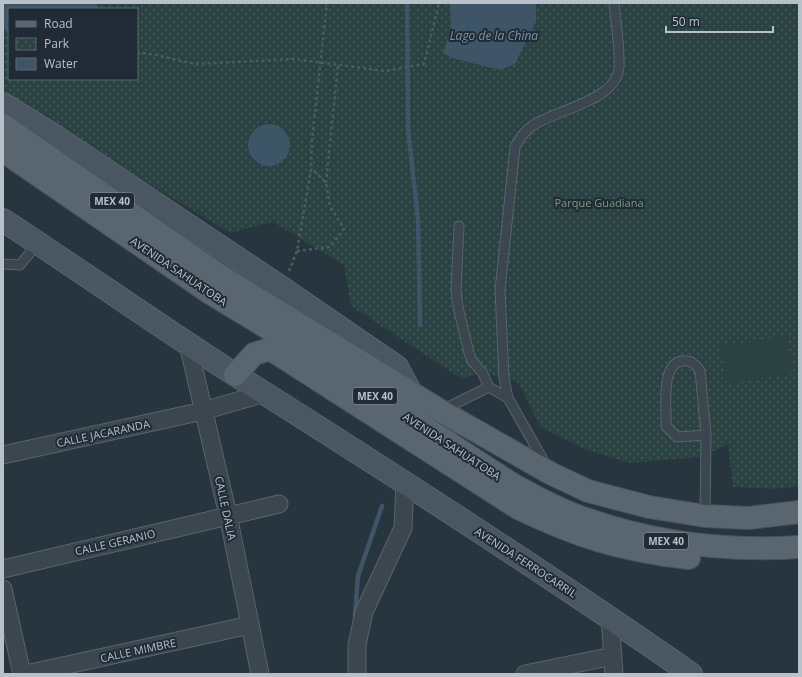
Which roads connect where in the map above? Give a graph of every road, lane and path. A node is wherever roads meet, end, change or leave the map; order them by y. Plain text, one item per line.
1 (327, 3) edge
2 (439, 3) edge
3 (614, 3) edge
4 (138, 54) edge
5 (320, 62) junction
6 (338, 65) junction
7 (3, 104) edge
8 (3, 125) edge
9 (3, 151) edge
10 (311, 169) junction
11 (326, 183) junction
12 (3, 220) edge
13 (459, 226) dead end
14 (38, 243) junction
15 (3, 264) edge
16 (216, 285) junction
17 (188, 344) junction
18 (235, 375) junction
19 (489, 387) junction
20 (410, 391) junction
21 (265, 393) junction
22 (508, 398) junction
23 (203, 411) junction
24 (441, 411) junction
25 (706, 435) junction
26 (3, 455) edge
27 (550, 473) junction
28 (405, 484) junction
29 (279, 504) dead end
30 (799, 512) edge
31 (228, 515) junction
32 (705, 516) junction
33 (799, 547) edge
34 (799, 556) edge
35 (3, 568) edge
36 (3, 589) edge
37 (610, 617) junction
38 (250, 625) junction
39 (613, 656) junction
40 (22, 674) edge
41 (26, 674) edge
42 (260, 674) edge
43 (357, 674) edge
44 (525, 674) edge
45 (614, 674) edge
46 (691, 674) edge

1 - 5 path
2 - 6 path
3 - 22 lane
4 - 5 path
5 - 6 path
5 - 10 path
6 - 11 path
7 - 20 street
8 - 16 main road, AVENIDA SAHUATOBA / MEX 40
9 - 16 main road, AVENIDA SAHUATOBA / MEX 40
10 - 11 path
10 - 11 path
12 - 14 street
13 - 19 lane
14 - 15 lane
14 - 17 street
16 - 20 main road, AVENIDA SAHUATOBA / MEX 40
16 - 33 main road, AVENIDA SAHUATOBA / MEX 40
17 - 18 street
17 - 23 street, CALLE DALIA
18 - 21 street
18 - 34 main road
19 - 22 lane
19 - 24 lane
20 - 24 main road, AVENIDA SAHUATOBA / MEX 40
21 - 23 street, CALLE JACARANDA
21 - 28 street, AVENIDA FERROCARRIL
22 - 27 lane
23 - 26 street, CALLE JACARANDA
23 - 31 street, CALLE DALIA
24 - 27 main road, AVENIDA SAHUATOBA / MEX 40
25 - 25 lane
25 - 32 lane
27 - 32 main road, AVENIDA SAHUATOBA / MEX 40
28 - 37 street, AVENIDA FERROCARRIL
28 - 43 street
29 - 31 street, CALLE GERANIO
30 - 32 main road, AVENIDA SAHUATOBA / MEX 40
31 - 35 street, CALLE GERANIO
31 - 38 street, CALLE DALIA
36 - 40 street
37 - 39 street
37 - 46 street, AVENIDA FERROCARRIL
38 - 41 street, CALLE MIMBRE
38 - 42 street, CALLE DALIA
39 - 44 street
39 - 45 street

